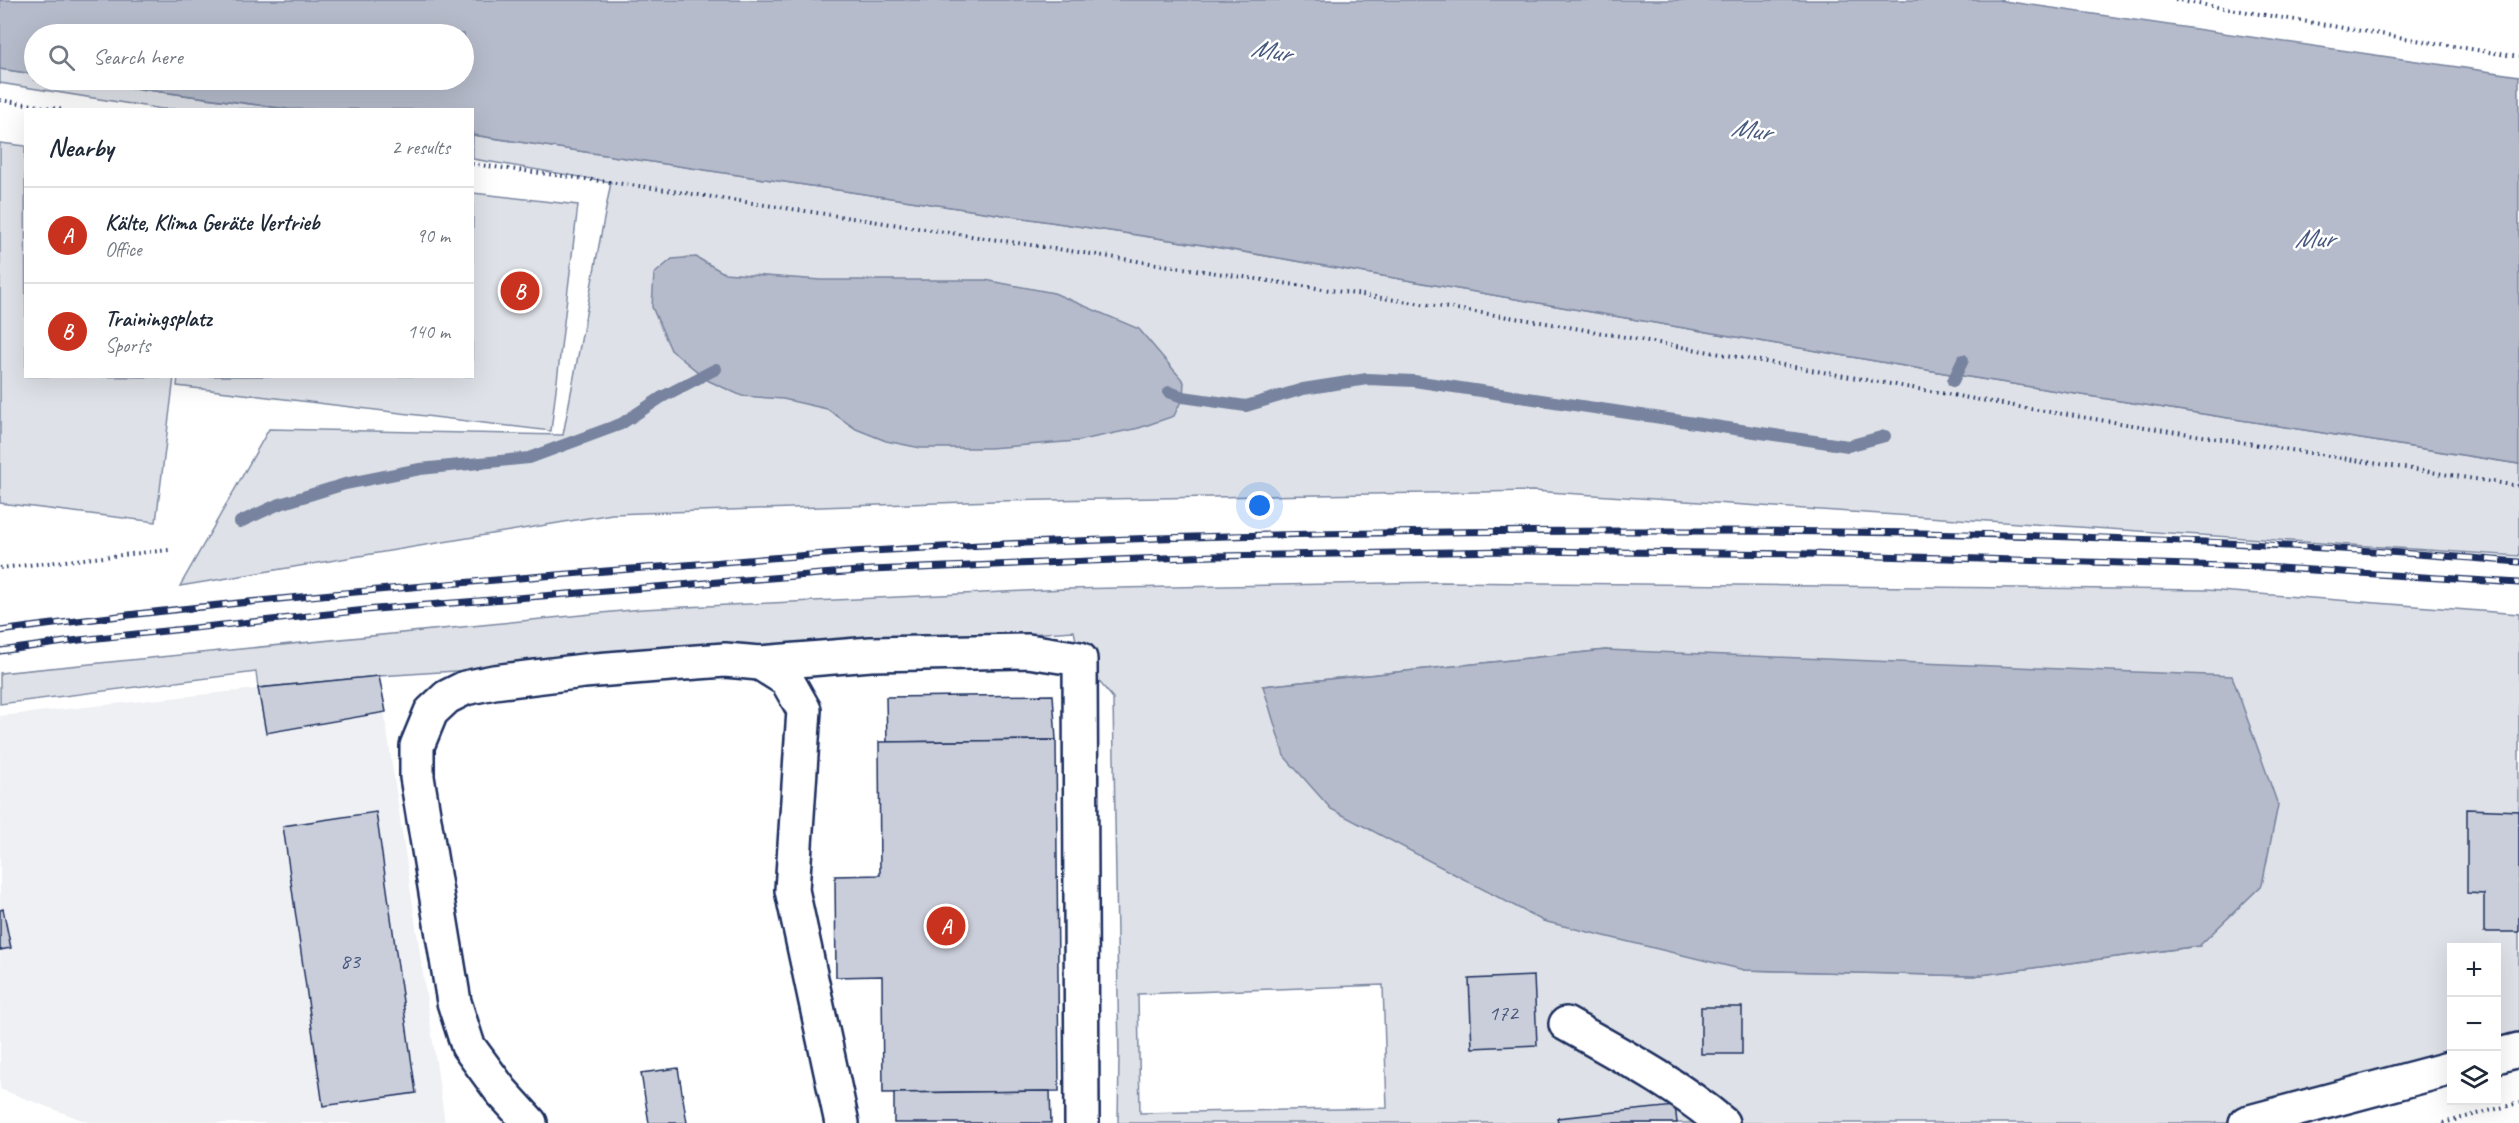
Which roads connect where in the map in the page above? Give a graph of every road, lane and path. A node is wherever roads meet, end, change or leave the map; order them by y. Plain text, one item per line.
1 (2175, 0) edge
2 (2519, 57) edge
3 (0, 100) edge
4 (52, 108) edge
5 (474, 164) edge
6 (2519, 486) edge
7 (169, 550) dead end
8 (0, 568) edge
9 (760, 663) junction
10 (1566, 1024) dead end
11 (2519, 1050) edge
12 (2501, 1055) edge
13 (2447, 1069) edge
14 (2519, 1103) edge
15 (530, 1123) edge
16 (842, 1123) edge
17 (1082, 1123) edge
18 (1722, 1123) edge
19 (2246, 1123) edge
20 (2443, 1123) edge

1 - 2 path
3 - 4 path
5 - 6 path
7 - 8 path
9 - 15 main road
9 - 16 main road
9 - 17 main road
10 - 18 main road
11 - 12 main road
13 - 19 main road
14 - 20 path

